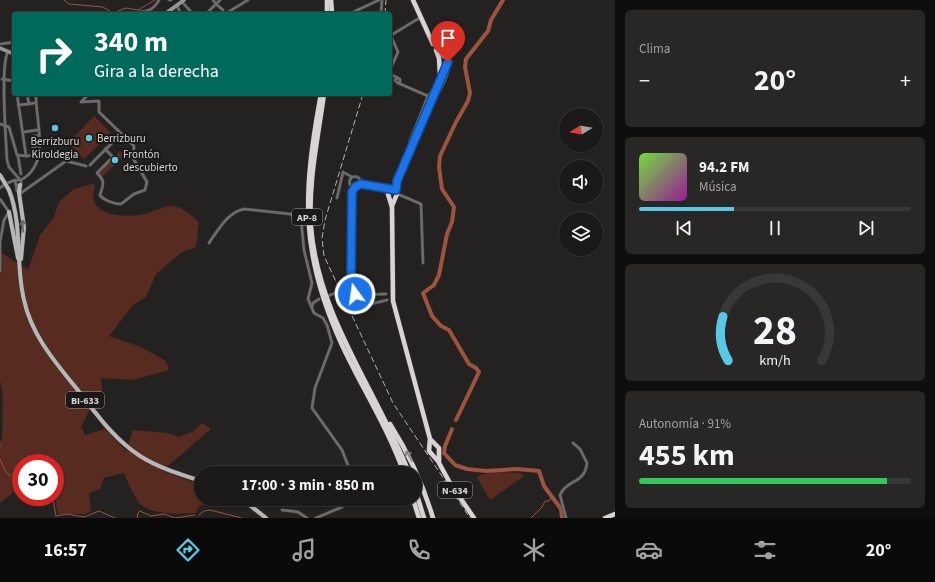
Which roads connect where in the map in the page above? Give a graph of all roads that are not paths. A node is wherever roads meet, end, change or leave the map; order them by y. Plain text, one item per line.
1 (159, 0) edge
2 (213, 0) edge
3 (220, 0) edge
4 (248, 0) edge
5 (327, 0) edge
6 (331, 0) edge
7 (380, 0) edge
8 (183, 1) edge
9 (414, 1) edge
10 (216, 4) junction
11 (177, 6) junction
12 (223, 10) dead end
13 (147, 12) edge
14 (168, 12) edge
15 (180, 12) edge
16 (191, 12) edge
17 (208, 12) edge
18 (228, 12) edge
19 (327, 12) edge
20 (332, 12) edge
21 (353, 12) edge
22 (381, 12) edge
23 (421, 17) junction
24 (392, 36) edge
25 (392, 39) edge
26 (12, 43) edge
27 (0, 46) edge
28 (6, 51) junction
29 (12, 53) edge
30 (441, 57) junction
31 (440, 65) junction
32 (446, 65) junction
33 (392, 66) edge
34 (392, 75) edge
35 (2, 79) junction
36 (392, 80) edge
37 (439, 80) junction
38 (12, 81) edge
39 (398, 82) junction
40 (17, 96) edge
41 (27, 96) edge
42 (36, 96) edge
43 (87, 96) edge
44 (321, 96) edge
45 (324, 96) edge
46 (429, 101) junction
47 (34, 103) dead end
48 (29, 104) junction
49 (18, 106) junction
50 (0, 124) edge
51 (5, 126) junction
52 (37, 130) dead end
53 (32, 131) junction
54 (24, 132) junction
55 (121, 134) junction
56 (105, 149) junction
57 (411, 149) junction
58 (18, 156) junction
59 (26, 156) junction
60 (90, 165) dead end
61 (86, 166) dead end
62 (0, 175) edge
63 (352, 177) junction
64 (19, 178) junction
65 (9, 183) junction
66 (361, 184) junction
67 (18, 185) junction
68 (355, 187) junction
69 (0, 188) edge
70 (392, 190) junction
71 (23, 192) junction
72 (398, 196) junction
73 (390, 197) junction
74 (337, 198) dead end
75 (0, 199) edge
76 (392, 207) junction
77 (9, 212) junction
78 (0, 243) edge
79 (209, 243) dead end
80 (422, 263) dead end
81 (20, 265) junction
82 (0, 271) edge
83 (20, 273) junction
84 (351, 286) junction
85 (345, 289) junction
86 (354, 294) junction
87 (386, 294) dead end
88 (328, 296) dead end
89 (308, 299) junction
90 (319, 299) dead end
91 (387, 300) dead end
92 (313, 303) junction
93 (312, 307) junction
94 (359, 307) junction
95 (373, 394) junction
96 (430, 438) junction
97 (573, 443) dead end
98 (436, 446) junction
99 (430, 447) junction
100 (435, 455) junction
101 (348, 466) edge
102 (401, 466) edge
103 (406, 466) edge
104 (194, 479) edge
105 (251, 506) edge
106 (343, 506) edge
107 (416, 506) edge
108 (420, 506) edge
109 (282, 510) dead end
110 (615, 514) edge
111 (266, 518) edge
112 (307, 518) edge
113 (316, 518) edge
114 (418, 518) edge
115 (424, 518) edge
116 (433, 518) edge
117 (474, 518) edge
118 (566, 518) edge
119 (605, 518) edge

1 - 13 street
2 - 10 street
3 - 10 street
4 - 18 street
5 - 19 highway
6 - 20 highway
7 - 21 street
7 - 22 street
8 - 11 street
8 - 16 street
9 - 23 highway
10 - 12 street
10 - 17 street
11 - 14 street
11 - 15 street
23 - 24 street
23 - 30 highway
25 - 33 street
26 - 27 street
27 - 28 street
28 - 29 street
28 - 35 street
30 - 31 highway
30 - 32 highway
31 - 32 highway
31 - 37 highway
32 - 37 highway
32 - 46 street
34 - 39 street
35 - 38 street
35 - 51 street
36 - 39 street
37 - 46 highway
39 - 46 street
40 - 49 street
41 - 48 street
42 - 64 street
43 - 55 street
44 - 102 highway, AP-8
45 - 95 highway, AP-8
46 - 57 highway
46 - 57 street
47 - 48 street
48 - 49 street
49 - 54 street
50 - 51 street
51 - 58 street
51 - 64 street
52 - 53 street
53 - 54 street
53 - 59 street
54 - 59 street
55 - 56 street
55 - 56 street
56 - 60 street
57 - 70 highway
58 - 59 street
58 - 64 street
61 - 71 street
62 - 81 main road, BI-633, bridge
63 - 66 street
63 - 68 street
63 - 74 street
64 - 65 street
64 - 67 street
64 - 67 street
65 - 67 street
65 - 69 street
66 - 68 street
66 - 70 street
67 - 71 main road
68 - 84 street
70 - 72 highway, N-634
70 - 73 highway, N-634
81 -> 71 main road
72 - 73 highway
72 - 76 highway, N-634
72 - 80 street
73 - 76 highway, N-634
75 - 77 street
76 - 96 highway, N-634
77 - 78 street
77 - 83 main road
78 - 82 street
79 - 89 street
81 - 83 main road, BI-633
83 - 104 main road, BI-633
84 - 85 street
84 - 86 street
85 - 86 street
85 - 88 street
86 - 87 street
86 - 94 street
86 - 94 street
89 - 92 street
89 - 93 street
90 - 92 street
91 - 94 street
92 - 93 street
93 - 101 street
95 - 103 highway, AP-8
116 -> 95 highway
96 - 98 highway, N-634
96 - 99 highway, N-634
97 - 118 street
98 - 99 highway
98 - 100 highway, N-634
99 - 100 highway, N-634
100 - 117 highway, N-634
105 - 111 main road
106 - 113 street
107 - 114 highway
108 - 115 highway
109 - 112 street
110 - 119 highway

